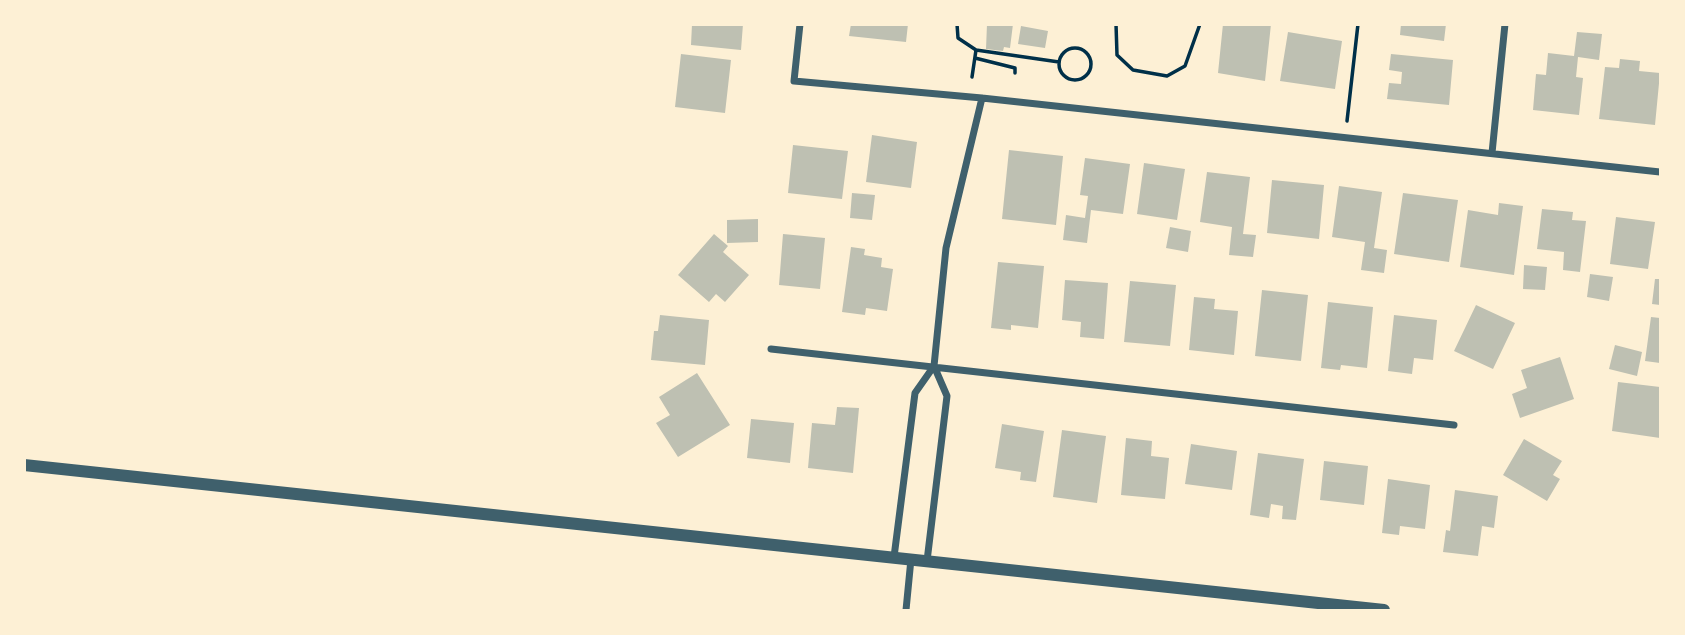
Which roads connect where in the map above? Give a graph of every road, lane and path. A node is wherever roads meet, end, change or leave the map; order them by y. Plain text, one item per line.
1 (800, 24) edge
2 (957, 24) edge
3 (1116, 24) edge
4 (1200, 24) edge
5 (1358, 24) edge
6 (1506, 24) edge
7 (976, 50) junction
8 (975, 57) junction
9 (1059, 62) junction
10 (1015, 73) dead end
11 (972, 77) dead end
12 (982, 98) junction
13 (1347, 121) dead end
14 (1492, 153) junction
15 (1661, 172) edge
16 (771, 349) dead end
17 (934, 366) junction
18 (1454, 425) dead end
19 (24, 465) edge
20 (894, 557) junction
21 (911, 559) junction
22 (927, 561) junction
23 (906, 611) edge
24 (1384, 611) edge

1 - 12 street
2 - 7 path
3 - 4 path
5 - 13 path
6 - 14 street
7 - 8 path
7 - 9 path
8 - 10 path
8 - 11 path
9 - 9 path
12 - 14 street
12 - 17 street
14 - 15 street
16 - 17 street
17 - 18 street
17 - 20 street
17 - 22 street
19 - 20 street
20 - 21 street
21 - 22 street
21 - 23 street
22 - 24 street

